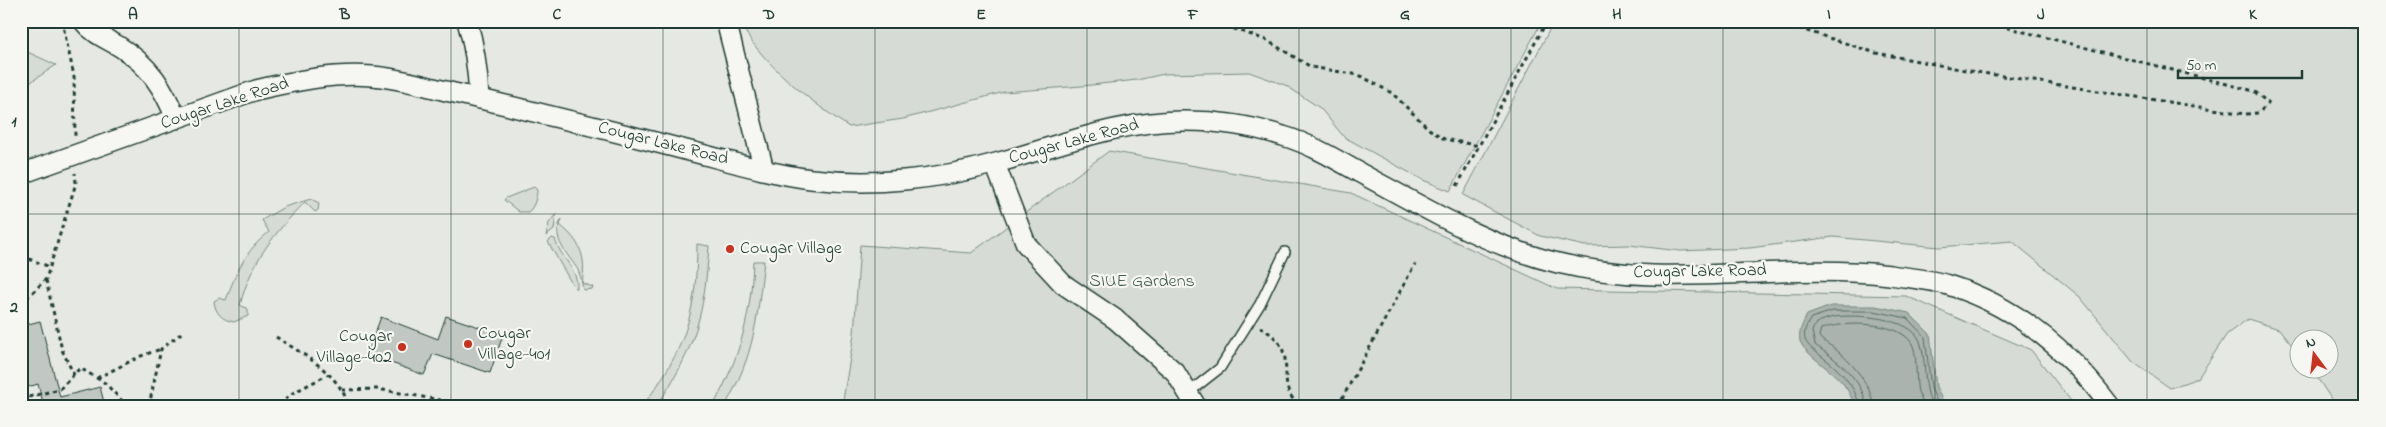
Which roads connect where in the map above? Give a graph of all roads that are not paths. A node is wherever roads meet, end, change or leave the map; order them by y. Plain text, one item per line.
1 (82, 21) edge
2 (467, 21) edge
3 (726, 21) edge
4 (479, 99) junction
5 (176, 119) junction
6 (995, 164) junction
7 (764, 170) junction
8 (21, 174) edge
9 (1285, 252) dead end
10 (1192, 399) edge
11 (2110, 406) edge

1 - 5 street
2 - 4 street
3 - 7 street
4 - 5 street, Cougar Lake Road
4 - 7 street, Cougar Lake Road
5 - 8 street, Cougar Lake Road
6 - 7 street, Cougar Lake Road
6 - 10 street
6 - 11 street, Cougar Lake Road
9 - 10 lane

